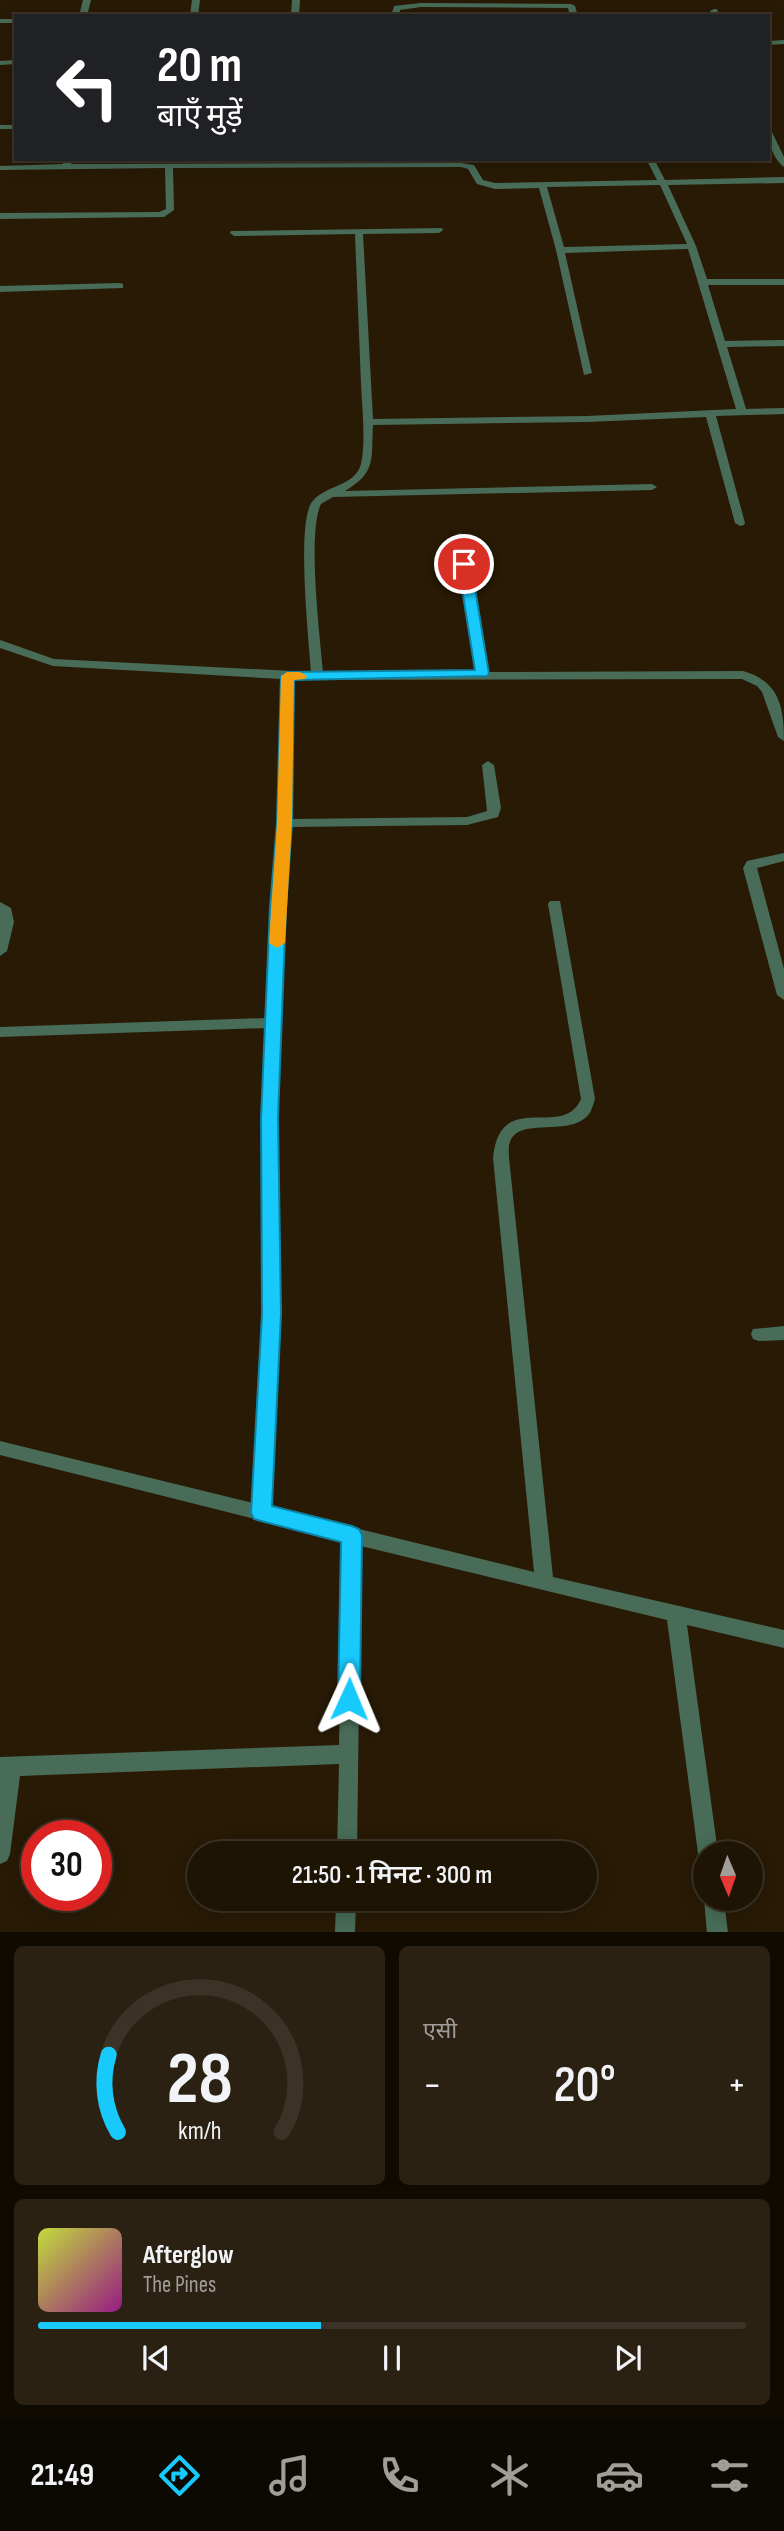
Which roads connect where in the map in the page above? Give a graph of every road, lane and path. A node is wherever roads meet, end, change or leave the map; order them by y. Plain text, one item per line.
1 (571, 3) edge
2 (396, 14) edge
3 (770, 136) edge
4 (651, 161) edge
5 (249, 162) edge
6 (361, 162) edge
7 (67, 163) edge
8 (470, 163) edge
9 (169, 165) junction
10 (784, 165) edge
11 (1, 168) edge
12 (0, 180) edge
13 (784, 180) edge
14 (662, 182) junction
15 (542, 185) junction
16 (0, 216) edge
17 (439, 230) dead end
18 (359, 231) junction
19 (234, 233) dead end
20 (692, 246) junction
21 (560, 250) junction
22 (702, 282) junction
23 (784, 282) edge
24 (120, 286) dead end
25 (0, 289) edge
26 (784, 343) edge
27 (721, 344) junction
28 (587, 373) dead end
29 (784, 411) edge
30 (742, 412) junction
31 (710, 414) junction
32 (368, 422) junction
33 (652, 487) dead end
34 (331, 494) junction
35 (740, 523) dead end
36 (460, 536) dead end
37 (0, 644) edge
38 (482, 674) junction
39 (287, 676) junction
40 (317, 676) junction
41 (784, 737) edge
42 (488, 765) dead end
43 (284, 823) junction
44 (784, 857) edge
45 (555, 904) dead end
46 (0, 906) edge
47 (0, 951) edge
48 (784, 995) edge
49 (274, 1023) junction
50 (0, 1032) edge
51 (784, 1333) edge
52 (759, 1334) dead end
53 (0, 1448) edge
54 (261, 1513) junction
55 (352, 1535) junction
56 (544, 1583) junction
57 (676, 1614) junction
58 (784, 1639) edge
59 (348, 1754) junction
60 (6, 1767) edge
61 (347, 1841) edge
62 (706, 1841) edge
63 (0, 1854) edge
64 (346, 1911) edge
65 (716, 1911) edge
66 (345, 1932) edge
67 (719, 1932) edge

1 - 2 street
3 - 10 street
4 - 14 street
5 - 6 street
5 - 9 street
6 - 8 street
7 - 9 street
7 - 11 street
8 - 15 street
9 - 16 street
11 - 12 street
13 - 14 street
14 - 15 street
14 - 20 street
15 - 21 street
17 - 18 street
18 - 19 street
18 - 32 street
20 - 21 street
20 - 22 street
21 - 28 street
22 - 23 street
22 - 27 street
24 - 25 street
26 - 27 street
27 - 30 street
29 - 30 street
30 - 31 street
31 - 32 street
31 - 35 street
32 - 34 street
33 - 34 street
34 - 40 street
36 - 38 street
37 - 39 street
38 - 40 street
38 - 41 street
39 - 40 street
39 - 43 street
42 - 43 street
43 - 49 street
44 - 48 street
45 - 56 street
46 - 47 street
49 - 50 street
49 - 54 street
51 - 52 street
53 - 54 street
54 - 55 street
55 - 56 street
55 - 59 street
56 - 57 street
57 - 58 street
57 - 62 street
59 - 60 street
59 - 61 street
60 - 63 street
64 - 66 street
65 - 67 street

